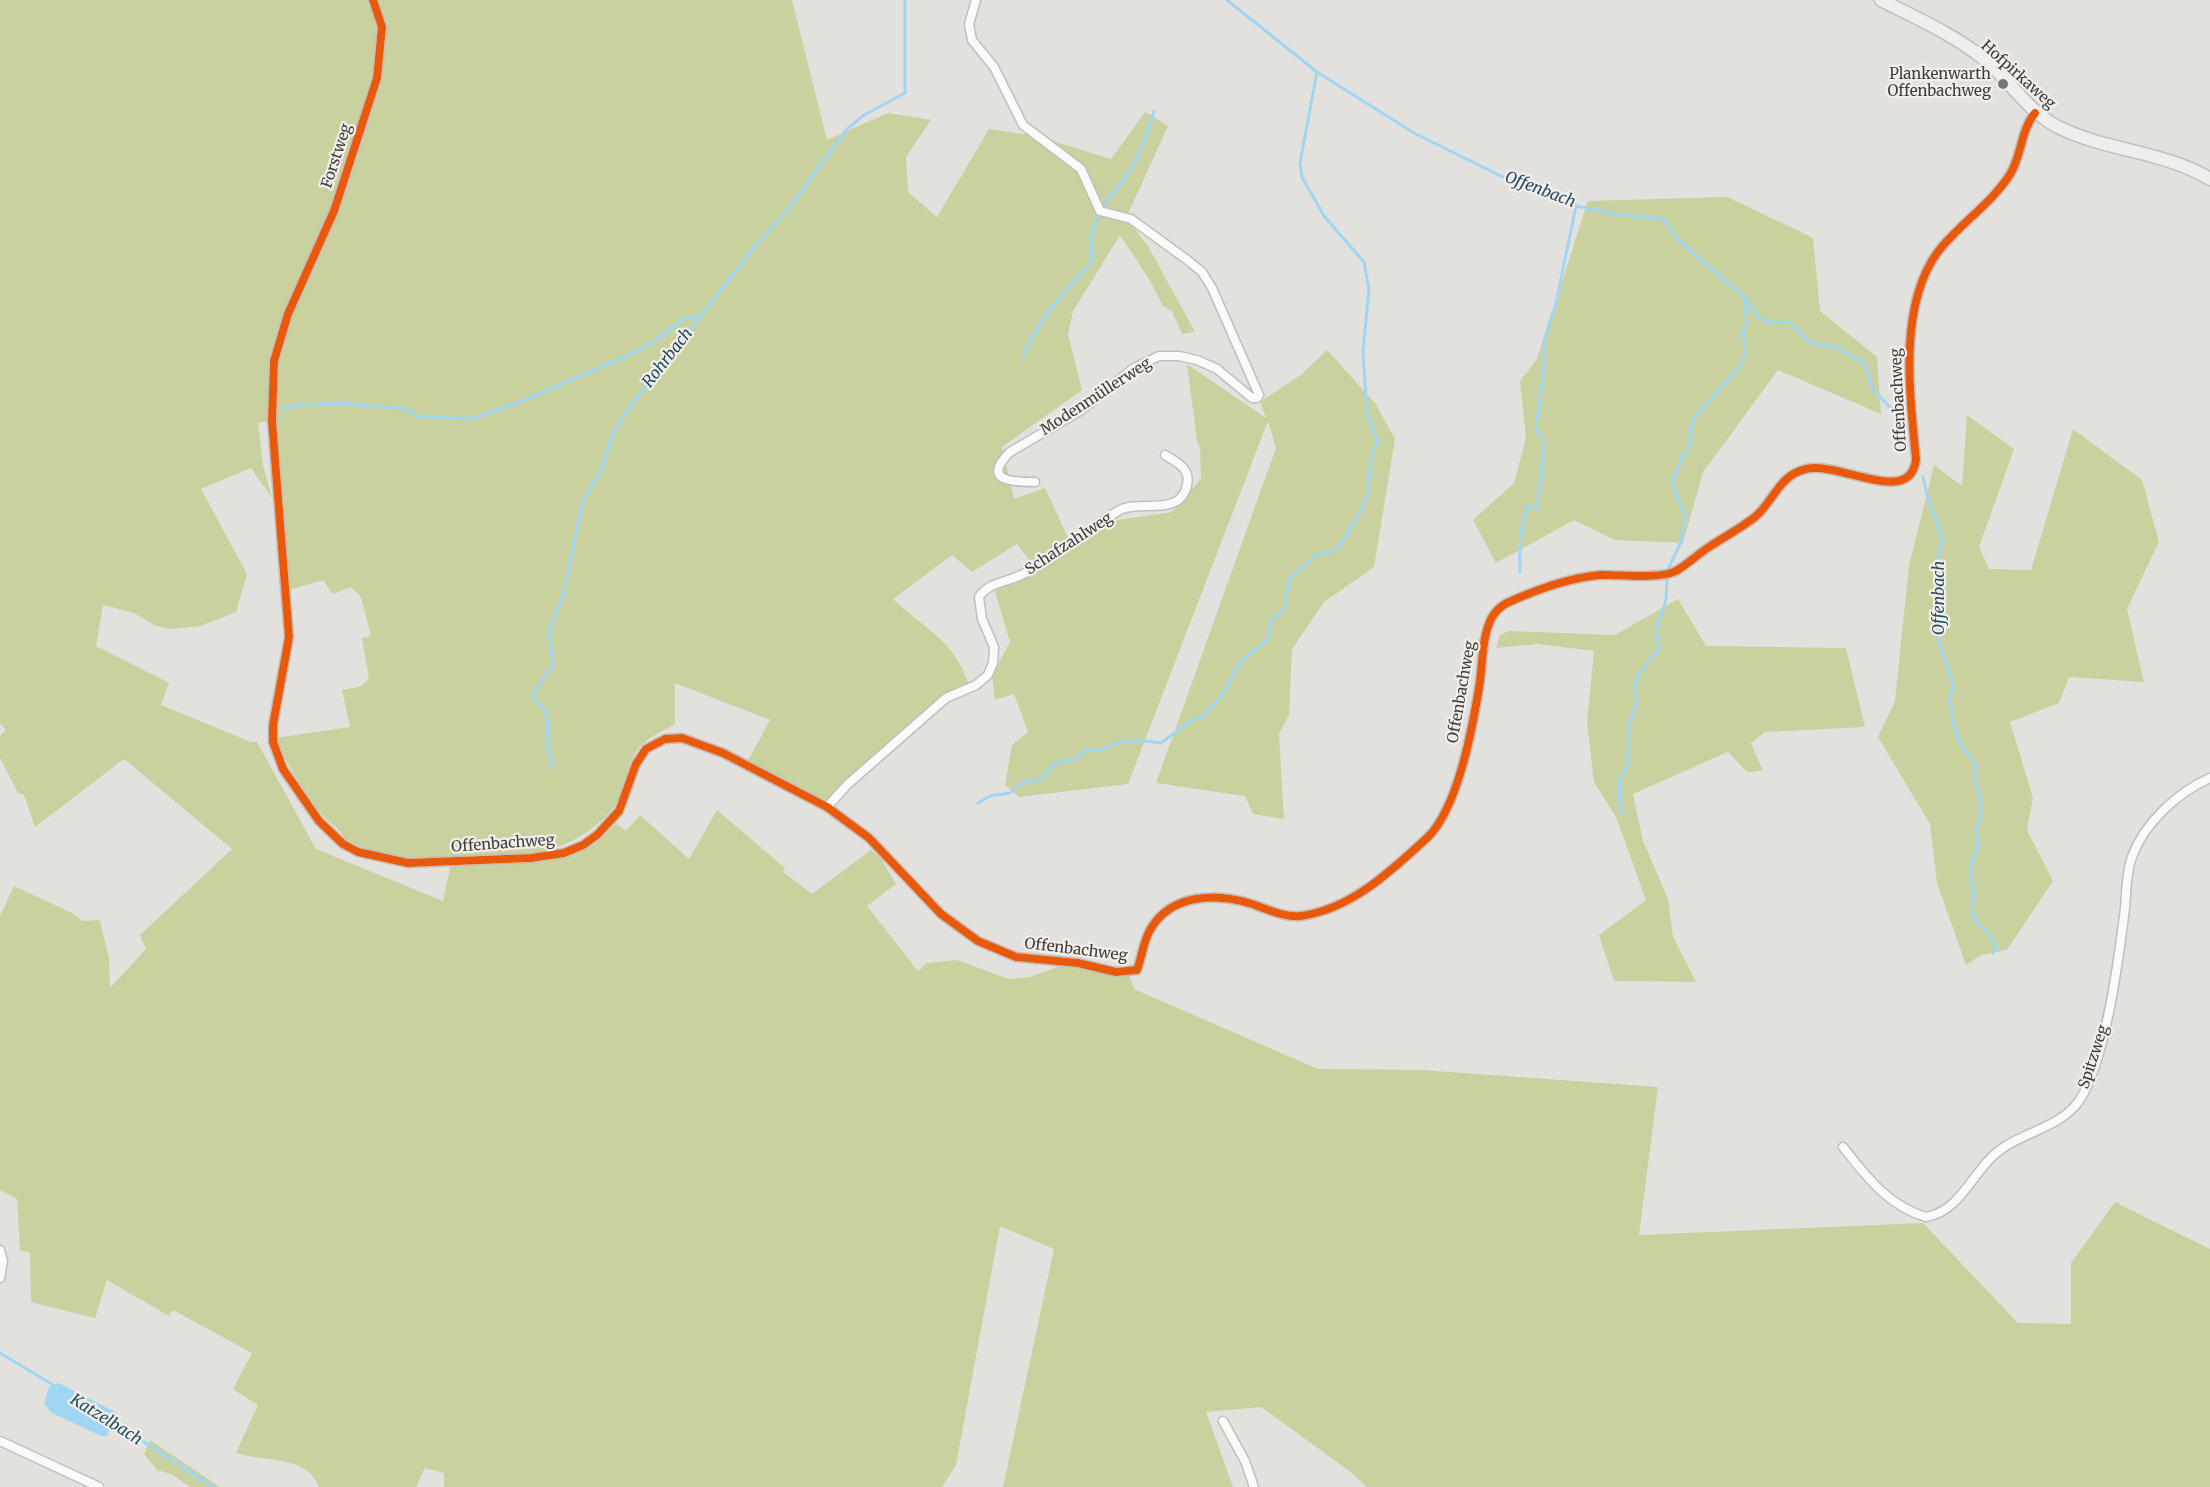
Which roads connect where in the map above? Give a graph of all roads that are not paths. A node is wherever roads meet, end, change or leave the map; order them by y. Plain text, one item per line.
1 (373, 0) edge
2 (976, 0) edge
3 (1881, 0) edge
4 (2035, 113) junction
5 (2210, 179) edge
6 (288, 314) joint
7 (1165, 454) dead end
8 (1035, 482) dead end
9 (2210, 778) edge
10 (827, 807) junction
11 (1843, 1148) dead end
12 (0, 1250) edge
13 (0, 1278) edge
14 (1223, 1421) dead end
15 (0, 1441) edge
16 (99, 1487) edge
17 (1254, 1487) edge

1 - 6 street, Forstweg
2 - 8 street, Modenmüllerweg
3 - 4 street, Hofpirkaweg
4 - 5 street, Hofpirkaweg
4 - 10 street, Offenbachweg
6 - 10 street, Offenbachweg
7 - 10 street, Schafzahlweg
9 - 11 street, Spitzweg
12 - 13 street
14 - 17 street
15 - 16 street

